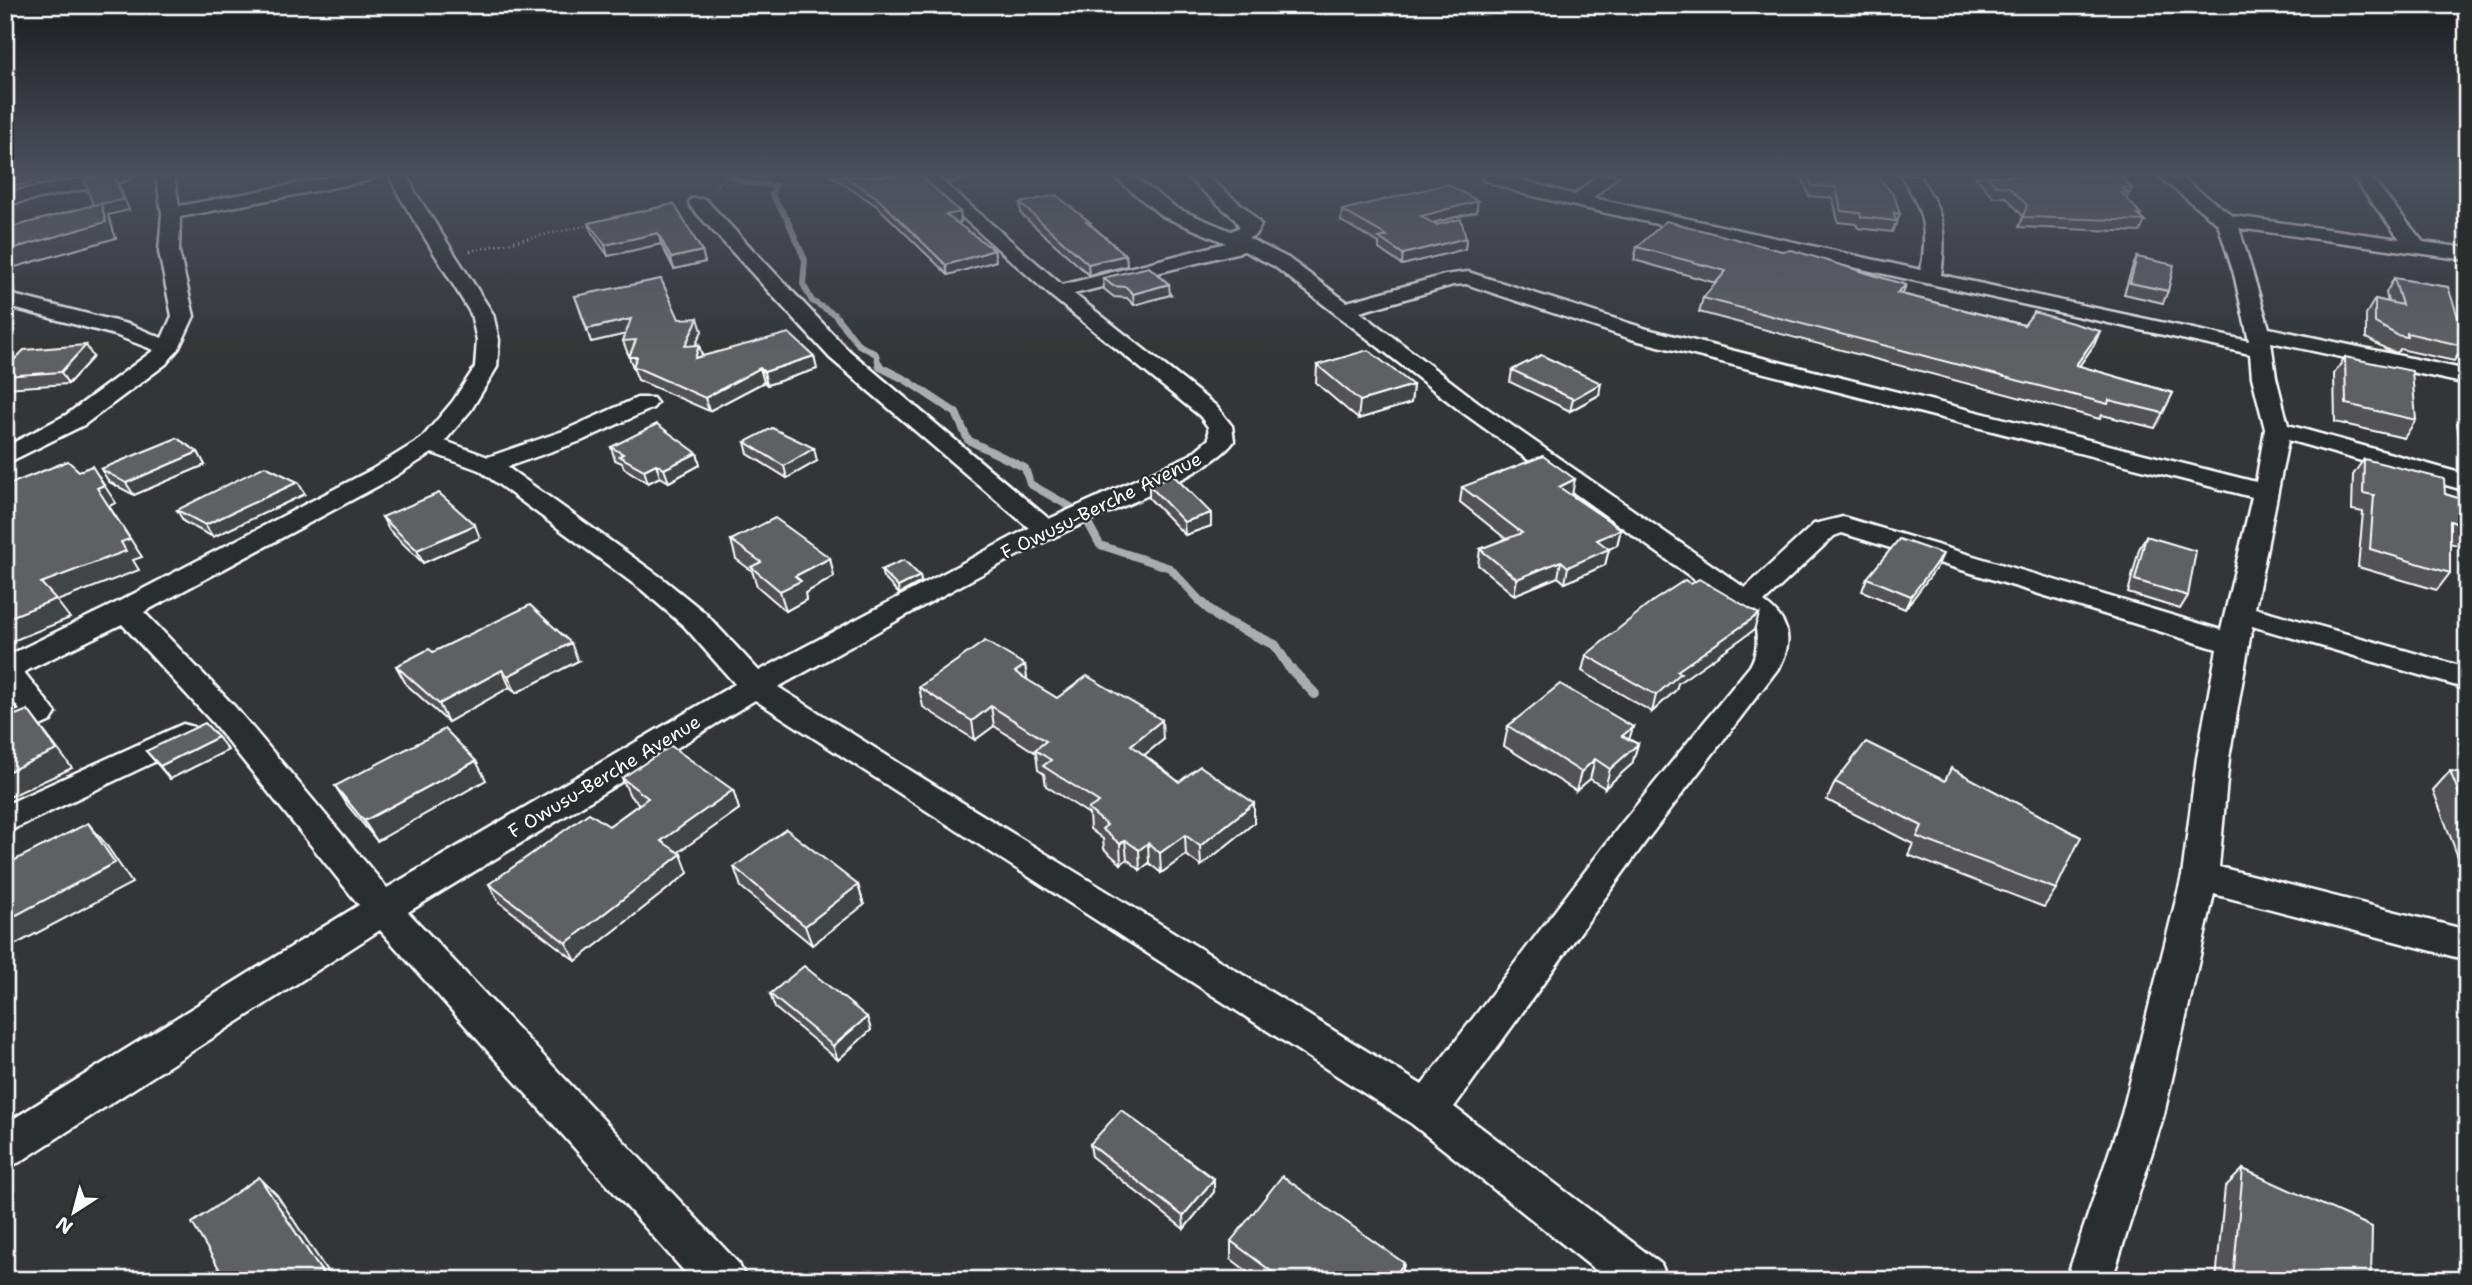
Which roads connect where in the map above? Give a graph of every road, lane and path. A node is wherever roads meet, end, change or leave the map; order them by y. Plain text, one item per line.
1 (170, 236) edge
2 (433, 236) edge
3 (540, 236) edge
4 (728, 236) edge
5 (994, 236) edge
6 (1226, 236) edge
7 (1243, 236) edge
8 (1740, 236) edge
9 (1934, 236) edge
10 (2232, 236) edge
11 (2332, 236) edge
12 (2408, 236) edge
13 (1238, 241) junction
14 (2417, 248) junction
15 (2467, 254) edge
16 (445, 256) junction
17 (1930, 277) junction
18 (1058, 292) junction
19 (5, 299) edge
20 (1343, 310) junction
21 (2260, 342) junction
22 (168, 348) junction
23 (2467, 377) edge
24 (645, 403) dead end
25 (2277, 429) junction
26 (430, 444) junction
27 (5, 457) edge
28 (488, 465) junction
29 (2467, 483) edge
30 (2265, 492) junction
31 (1046, 530) junction
32 (1746, 603) junction
33 (127, 610) junction
34 (2237, 628) junction
35 (5, 669) edge
36 (2467, 680) edge
37 (755, 686) junction
38 (224, 715) junction
39 (5, 730) edge
40 (5, 820) edge
41 (2200, 876) junction
42 (383, 909) junction
43 (2467, 945) edge
44 (1427, 1111) junction
45 (5, 1148) edge
46 (723, 1280) edge
47 (1645, 1280) edge
48 (2089, 1280) edge

1 - 22 street
2 - 16 street
3 - 16 path
4 - 31 street
5 - 18 street
6 - 13 street
7 - 13 street
8 - 17 street
9 - 17 street
10 - 21 street
11 - 14 street
12 - 14 street
13 - 18 street
13 - 20 street
14 - 15 street
16 - 26 street
17 - 21 street
18 - 31 street, F Owusu-Berche Avenue
19 - 22 street
20 - 30 street
20 - 32 street
21 - 23 street
21 - 25 street
22 - 27 street
24 - 28 street
25 - 29 street
25 - 30 street
26 - 28 street
26 - 33 street
28 - 37 street
30 - 34 street
31 - 37 street, F Owusu-Berche Avenue
32 - 34 street
32 - 44 street
33 - 35 street
33 - 38 street
34 - 36 street
34 - 41 street
35 - 39 street
37 - 42 street, F Owusu-Berche Avenue
37 - 44 street
38 - 40 street
38 - 42 street
41 - 43 street
41 - 48 street
42 - 45 street, F Owusu-Berche Avenue
42 - 46 street
44 - 47 street

